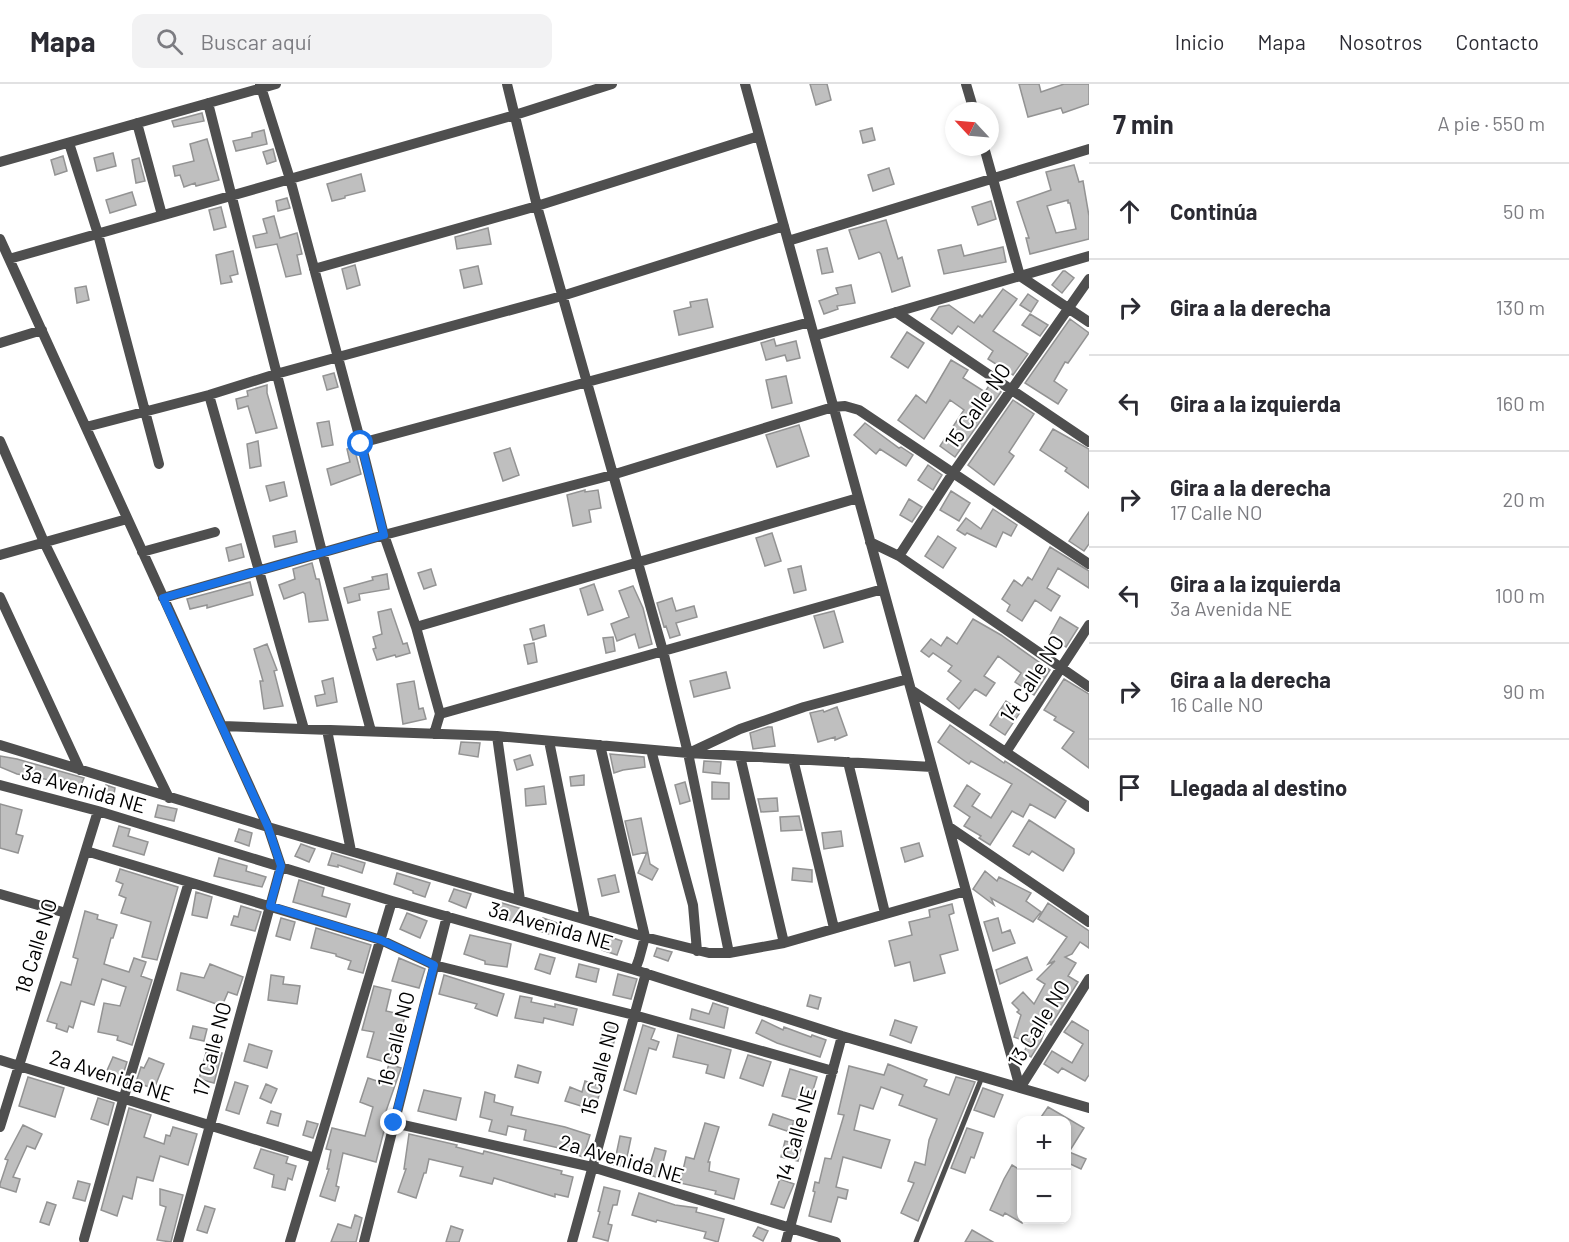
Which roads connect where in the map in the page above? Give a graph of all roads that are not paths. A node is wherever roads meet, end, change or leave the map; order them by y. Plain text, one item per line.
1 (276, 84) edge
2 (507, 84) edge
3 (612, 84) edge
4 (745, 84) edge
5 (969, 85) edge
6 (261, 86) edge
7 (972, 102) edge
8 (208, 103) junction
9 (515, 115) junction
10 (137, 123) junction
11 (759, 136) junction
12 (69, 143) junction
13 (1089, 149) edge
14 (987, 156) edge
15 (0, 162) edge
16 (993, 178) junction
17 (290, 179) junction
18 (231, 196) junction
19 (537, 206) junction
20 (162, 215) junction
21 (784, 226) junction
22 (98, 234) junction
23 (0, 239) edge
24 (788, 241) junction
25 (1089, 256) edge
26 (9, 259) junction
27 (314, 269) junction
28 (1020, 276) junction
29 (1089, 279) edge
30 (562, 296) junction
31 (1068, 308) junction
32 (896, 312) junction
33 (810, 322) junction
34 (1089, 322) edge
35 (42, 330) junction
36 (814, 336) junction
37 (0, 343) edge
38 (338, 358) junction
39 (276, 374) junction
40 (586, 383) junction
41 (1011, 390) junction
42 (209, 395) junction
43 (833, 406) junction
44 (145, 411) junction
45 (86, 427) junction
46 (0, 441) edge
47 (1089, 442) edge
48 (361, 444) junction
49 (159, 464) dead end
50 (953, 473) junction
51 (612, 475) junction
52 (858, 498) junction
53 (128, 519) junction
54 (215, 532) dead end
55 (384, 535) junction
56 (44, 542) junction
57 (870, 542) junction
58 (142, 552) junction
59 (322, 552) junction
60 (0, 555) edge
61 (899, 556) junction
62 (637, 562) junction
63 (1089, 564) edge
64 (260, 570) junction
65 (883, 589) junction
66 (0, 597) edge
67 (163, 598) junction
68 (1089, 625) edge
69 (416, 627) junction
70 (663, 651) junction
71 (1060, 669) junction
72 (910, 684) junction
73 (1089, 687) edge
74 (440, 714) junction
75 (223, 726) junction
76 (304, 729) junction
77 (327, 730) junction
78 (371, 731) junction
79 (434, 734) junction
80 (497, 736) junction
81 (549, 741) junction
82 (0, 745) edge
83 (600, 745) junction
84 (651, 750) junction
85 (1006, 752) junction
86 (688, 753) junction
87 (740, 756) junction
88 (793, 759) junction
89 (848, 762) junction
90 (932, 767) junction
91 (80, 770) junction
92 (0, 785) edge
93 (169, 798) junction
94 (1089, 807) edge
95 (98, 812) junction
96 (268, 827) junction
97 (949, 827) junction
98 (86, 851) junction
99 (351, 851) junction
100 (281, 866) junction
101 (189, 882) junction
102 (966, 891) junction
103 (0, 894) edge
104 (520, 900) junction
105 (392, 901) junction
106 (270, 906) junction
107 (66, 913) junction
108 (885, 913) junction
109 (447, 916) junction
110 (585, 919) junction
111 (1089, 922) edge
112 (834, 928) junction
113 (645, 937) junction
114 (381, 940) junction
115 (784, 943) junction
116 (697, 951) junction
117 (729, 953) junction
118 (434, 965) junction
119 (634, 970) junction
120 (646, 973) junction
121 (1089, 979) edge
122 (634, 1014) junction
123 (842, 1036) junction
124 (0, 1060) edge
125 (18, 1064) junction
126 (833, 1071) junction
127 (982, 1077) junction
128 (1020, 1088) junction
129 (123, 1100) junction
130 (1089, 1108) edge
131 (394, 1123) junction
132 (0, 1126) edge
133 (210, 1126) junction
134 (315, 1158) junction
135 (592, 1167) junction
136 (789, 1229) junction
137 (84, 1239) dead end
138 (178, 1242) edge
139 (291, 1242) edge
140 (364, 1242) edge
141 (572, 1242) edge
142 (786, 1242) edge
143 (836, 1242) edge
144 (916, 1242) edge

1 - 6 street
2 - 9 street
3 - 9 street
4 - 11 street
5 - 7 street
6 - 8 street
6 - 17 street
8 - 10 street
8 - 18 street
9 - 17 street
9 - 19 street
10 - 12 street
10 - 20 street
11 - 19 street
11 - 21 street
12 - 15 street
12 - 22 street
13 - 16 street
14 - 16 street
16 - 24 street
16 - 28 street
17 - 18 street
17 - 27 street
18 - 20 street
18 - 39 street
19 - 27 street
19 - 30 street
20 - 22 street
21 - 24 street
21 - 30 street
22 - 26 street
22 - 44 street
23 - 26 street
24 - 33 street
25 - 28 street
26 - 35 street
27 - 38 street
28 - 31 street
28 - 32 street
29 - 31 street, 15 Calle NO
30 - 38 street
30 - 40 street
31 - 34 street
31 - 41 street, 15 Calle NO
32 - 36 street
32 - 41 street
33 - 36 street
33 - 40 street
35 - 37 street
35 - 45 street
36 - 43 street
38 - 39 street
38 - 48 street
39 - 42 street
39 - 59 street
40 - 48 street
40 - 51 street
41 - 47 street
41 - 50 street, 15 Calle NO
42 - 44 street
42 - 64 street
43 - 50 street
43 - 51 street
43 - 52 street
44 - 45 street
44 - 49 street
45 - 53 street
46 - 56 street
48 - 55 street
50 - 61 street, 15 Calle NO
50 - 63 street
51 - 55 street
51 - 62 street
52 - 57 street
52 - 62 street
53 - 56 street
53 - 58 street
54 - 58 street
55 - 59 street
55 - 69 street
56 - 60 street
56 - 93 street
57 - 61 street
57 - 65 street
58 - 67 street
59 - 64 street
59 - 78 street
61 - 71 street
62 - 69 street
62 - 70 street
64 - 67 street
64 - 76 street
65 - 70 street
65 - 72 street
66 - 91 street
67 - 75 street
68 - 71 street, 14 Calle NO
69 - 74 street
70 - 74 street
70 - 86 street
71 - 73 street
71 - 85 street, 14 Calle NO
72 - 85 street
72 - 86 street
72 - 90 street
74 - 79 street
75 - 76 street
75 - 96 street
76 - 77 street
77 - 78 street
77 - 99 street
78 - 79 street
79 - 80 street
80 - 81 street
80 - 104 street
81 - 83 street
81 - 110 street
82 - 91 street
83 - 84 street
83 - 113 street
84 - 86 street
84 - 116 street
85 - 94 street
86 - 87 street
86 - 117 street
87 - 88 street
87 - 115 street
88 - 89 street
88 - 112 street
89 - 90 street
89 - 108 street
90 - 97 street
91 - 93 street
92 - 95 street, 3a Avenida NE
93 - 96 street
95 - 98 street, 18 Calle NO
95 - 100 street, 3a Avenida NE
96 - 99 street
96 - 100 street
97 - 102 street
97 - 111 street
98 - 101 street
98 - 107 street, 18 Calle NO
99 - 104 street
100 - 105 street, 3a Avenida NE
100 - 106 street, 17 Calle NO
101 - 106 street
101 - 129 street
102 - 108 street
102 - 128 street
103 - 107 street
104 - 110 street
105 - 109 street, 3a Avenida NE
105 - 114 street
106 - 114 street
106 - 133 street, 17 Calle NO
107 - 125 street, 18 Calle NO
108 - 112 street
109 - 118 street, 16 Calle NO
109 - 119 street, 3a Avenida NE
110 - 113 street
112 - 115 street
113 - 116 street
113 - 119 street
114 - 118 street
114 - 134 street
115 - 117 street
116 - 117 street
118 - 122 street
118 - 131 street, 16 Calle NO
119 - 120 street, 3a Avenida NE
120 - 122 street, 15 Calle NO
120 - 123 street, 3a Avenida NE
121 - 128 street, 13 Calle NO
122 - 126 street
122 - 135 street, 15 Calle NO
123 - 126 street, 14 Calle NE
123 - 127 street, 3a Avenida NE
124 - 125 street, 2a Avenida NE
125 - 129 street, 2a Avenida NE
125 - 132 street, 18 Calle NO
126 - 136 street, 14 Calle NE
127 - 128 street, 3a Avenida NE
127 - 144 lane
128 - 130 street, 3a Avenida NE
129 - 133 street, 2a Avenida NE
129 - 137 street
131 - 135 street, 2a Avenida NE
131 - 140 street, 16 Calle NO
133 - 134 street, 2a Avenida NE
133 - 138 street, 17 Calle NO
134 - 139 street
135 - 136 street, 2a Avenida NE
135 - 141 street, 15 Calle NO
136 - 142 street, 14 Calle NE
136 - 143 street, 2a Avenida NE

